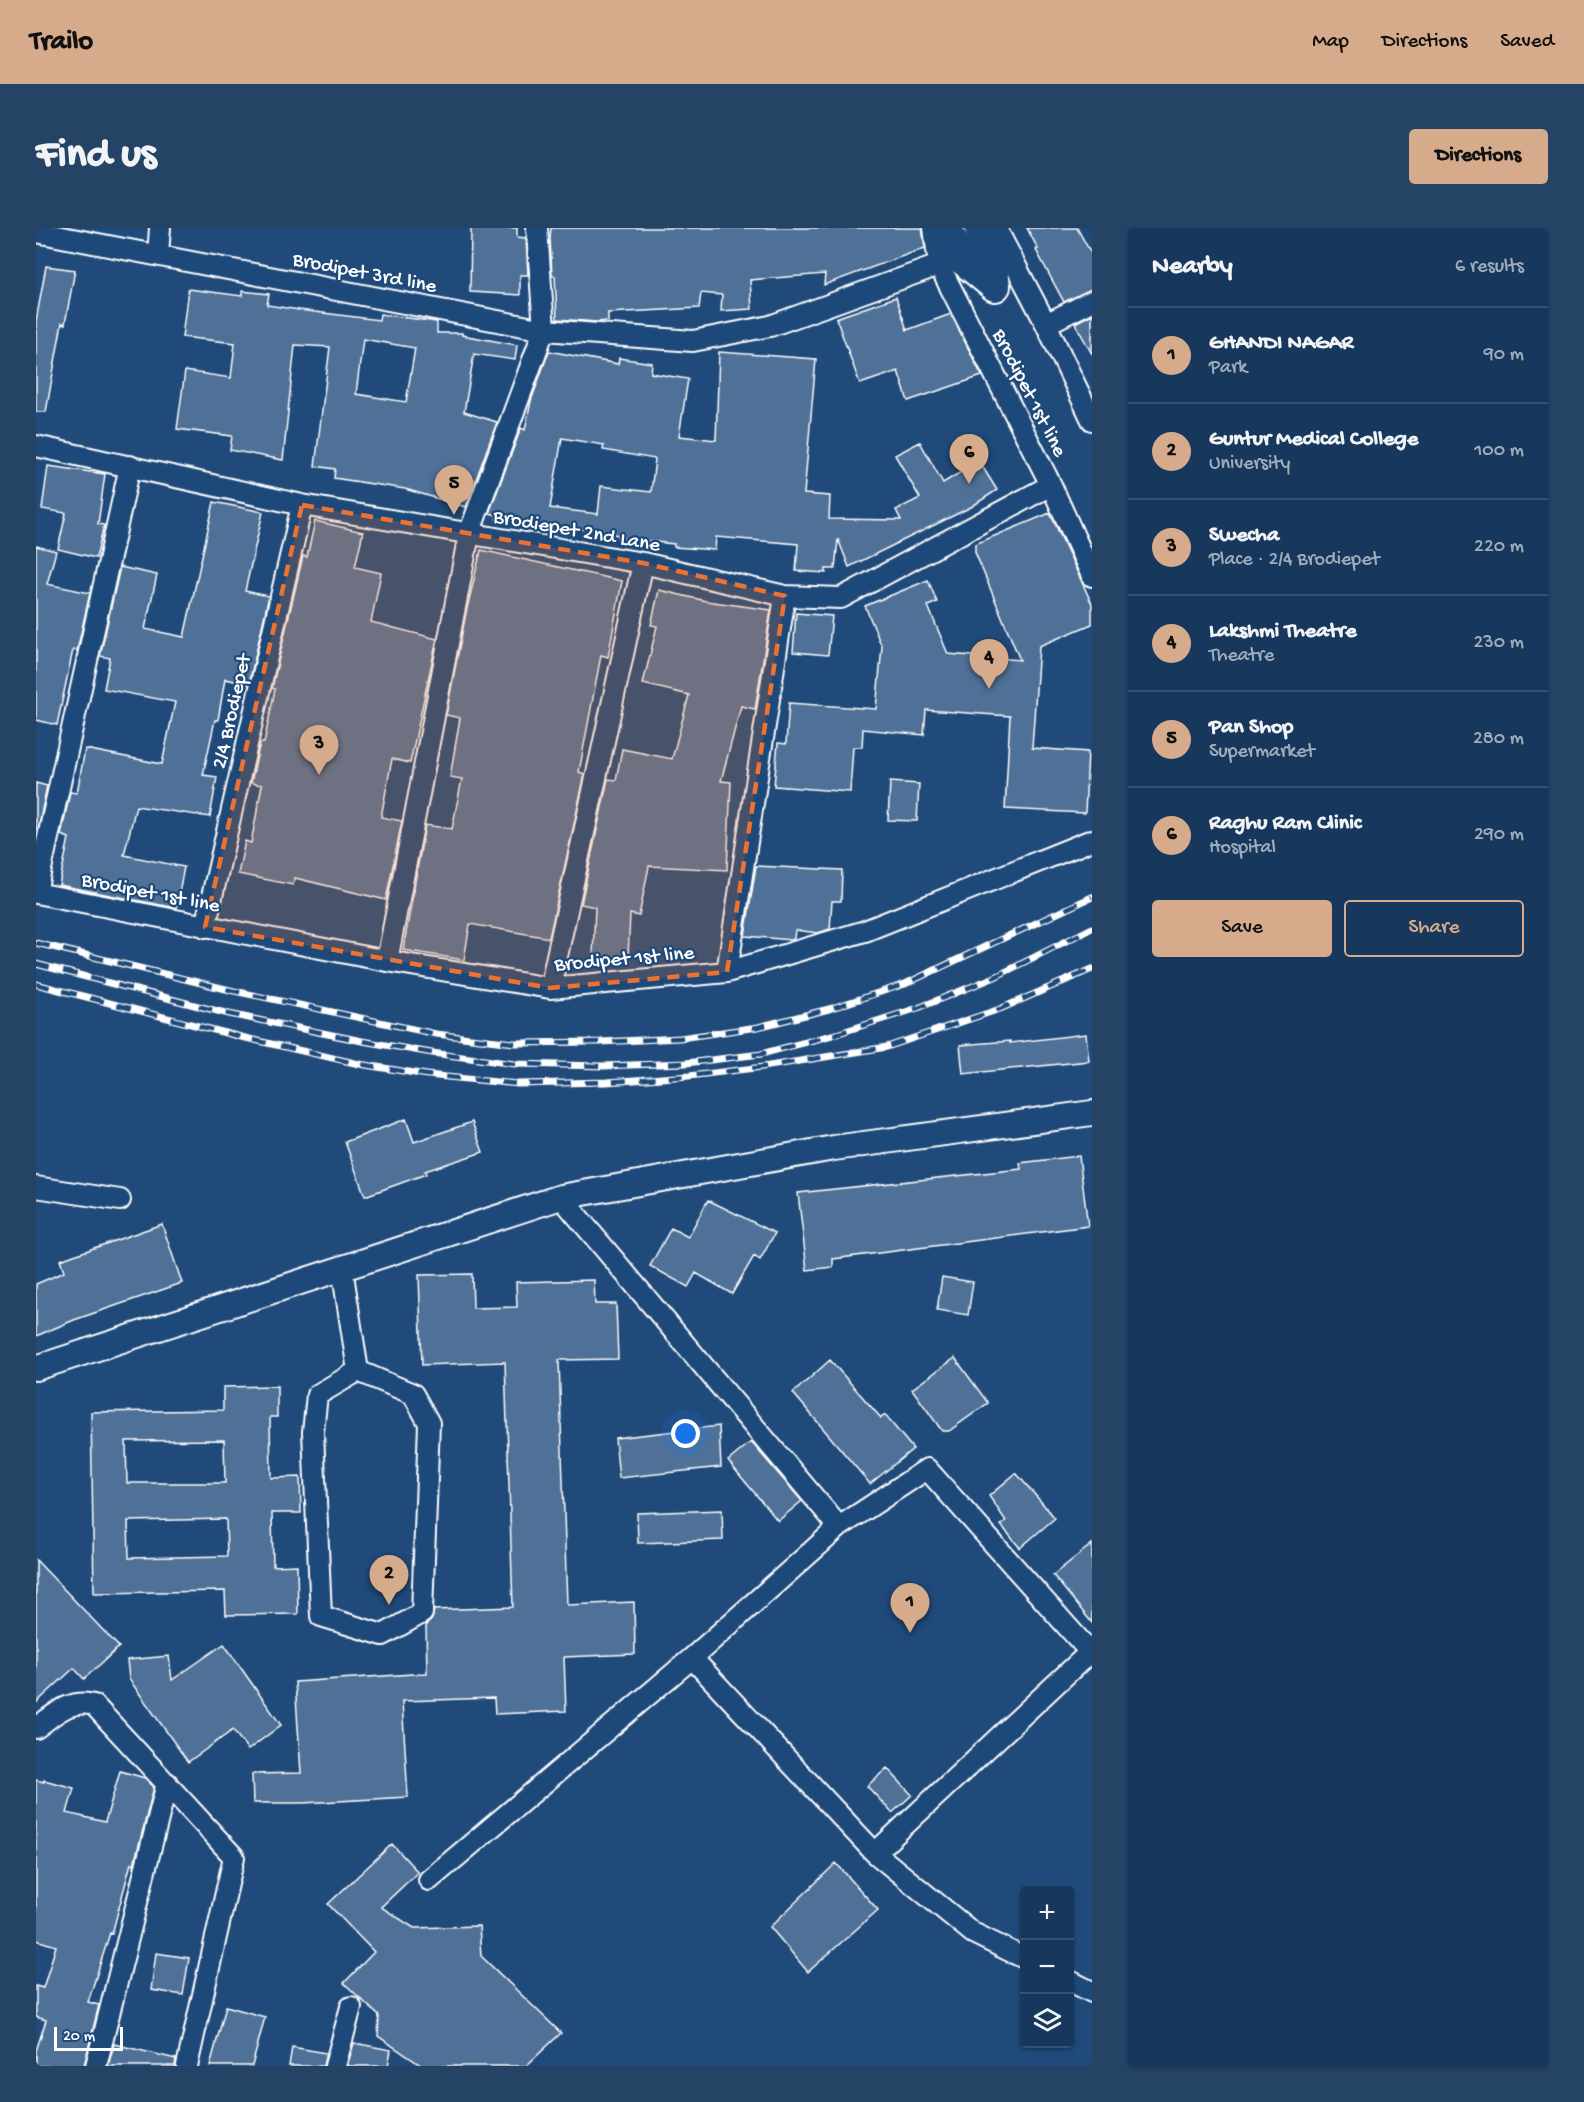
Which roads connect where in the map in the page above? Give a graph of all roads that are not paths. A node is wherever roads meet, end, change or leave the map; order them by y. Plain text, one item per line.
1 (160, 228) edge
2 (537, 228) edge
3 (934, 228) edge
4 (946, 228) edge
5 (980, 228) edge
6 (996, 228) edge
7 (36, 232) edge
8 (158, 255) junction
9 (939, 265) junction
10 (1092, 301) edge
11 (1046, 324) junction
12 (544, 330) junction
13 (1092, 420) edge
14 (36, 446) edge
15 (130, 466) junction
16 (1051, 485) junction
17 (302, 505) junction
18 (469, 534) junction
19 (643, 564) junction
20 (1092, 576) edge
21 (785, 596) junction
22 (1092, 840) edge
23 (36, 892) edge
24 (206, 927) junction
25 (387, 961) junction
26 (727, 972) junction
27 (550, 988) junction
28 (1092, 1113) edge
29 (36, 1187) edge
30 (561, 1197) junction
31 (120, 1200) dead end
32 (342, 1268) junction
33 (36, 1368) edge
34 (358, 1371) junction
35 (839, 1527) junction
36 (692, 1658) junction
37 (36, 1728) edge
38 (167, 1782) junction
39 (875, 1853) junction
40 (429, 1880) dead end
41 (1020, 1956) edge
42 (1074, 1983) edge
43 (1092, 1992) edge
44 (351, 2007) dead end
45 (96, 2066) edge
46 (187, 2066) edge
47 (335, 2066) edge

1 - 8 street
2 - 12 street
3 - 9 street, Brodipet 1st line
4 - 5 main road
6 - 11 street
7 - 8 street, Brodipet 3rd line
8 - 12 street, Brodipet 3rd line
9 - 12 street, Brodipet 3rd line
9 - 16 street, Brodipet 1st line
10 - 11 street
11 - 13 street
12 - 18 street
14 - 15 street, Brodiepet 2nd Lane
15 - 17 street, Brodiepet 2nd Lane
15 - 23 street
16 - 20 street, Brodipet 1st line
16 - 21 street, Brodiepet 2nd Lane
17 - 18 street, Brodiepet 2nd Lane
17 - 24 street, 2/4 Brodiepet
18 - 19 street, Brodiepet 2nd Lane
18 - 25 street
19 - 21 street, Brodiepet 2nd Lane
19 - 27 street
21 - 26 street
22 - 26 street, Brodipet 1st line
23 - 24 street, Brodipet 1st line
24 - 25 street, Brodipet 1st line
25 - 27 street, Brodipet 1st line
26 - 27 street, Brodipet 1st line
28 - 30 street
29 - 31 street
30 - 32 street
30 - 35 street
32 - 33 street
32 - 34 street
34 - 34 street
35 - 36 street
35 - 39 street
36 - 39 street
36 - 40 street
37 - 38 street
38 - 45 street
38 - 46 street
39 - 41 street
42 - 43 street
44 - 47 street

